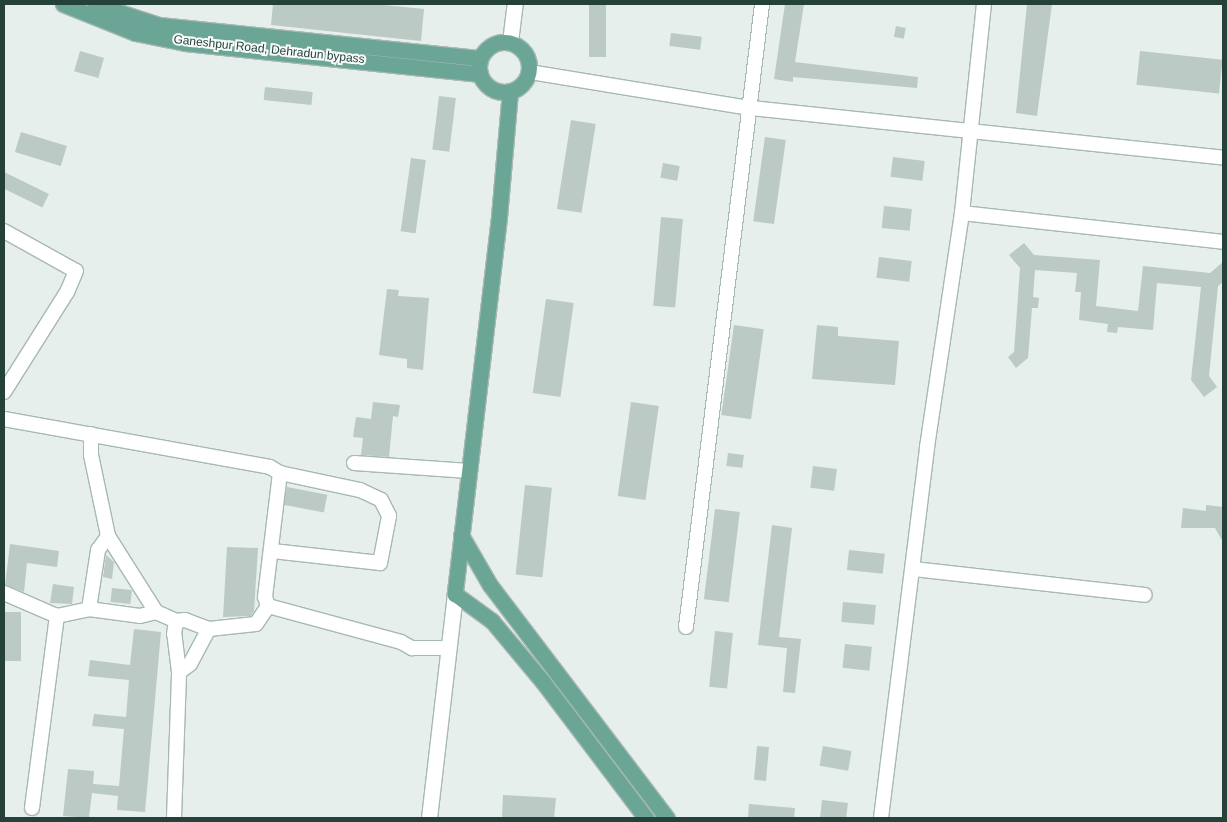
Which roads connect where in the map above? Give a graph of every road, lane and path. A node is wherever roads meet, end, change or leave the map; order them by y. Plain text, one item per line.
1 (63, 4) edge
2 (95, 4) edge
3 (515, 4) edge
4 (762, 4) edge
5 (984, 4) edge
6 (510, 42) junction
7 (480, 58) junction
8 (530, 72) junction
9 (480, 74) junction
10 (510, 91) junction
11 (751, 108) junction
12 (969, 133) junction
13 (1223, 158) edge
14 (962, 213) junction
15 (4, 231) edge
16 (1223, 242) edge
17 (4, 392) edge
18 (4, 419) edge
19 (92, 434) junction
20 (354, 464) dead end
21 (469, 472) junction
22 (280, 473) junction
23 (462, 535) junction
24 (108, 536) junction
25 (272, 551) junction
26 (914, 569) junction
27 (4, 594) edge
28 (455, 594) junction
29 (1145, 594) dead end
30 (268, 606) junction
31 (88, 610) junction
32 (156, 612) junction
33 (57, 616) junction
34 (176, 621) junction
35 (686, 627) dead end
36 (209, 629) junction
37 (449, 648) junction
38 (179, 672) junction
39 (32, 808) dead end
40 (174, 818) edge
41 (429, 818) edge
42 (646, 818) edge
43 (667, 818) edge
44 (881, 818) edge

1 - 9 main road, Ganeshpur Road, Dehradun bypass
2 - 7 main road
3 - 6 main road
4 - 11 street
5 - 12 street
6 - 7 main road
6 - 8 main road
7 - 9 main road
8 - 10 main road
8 - 11 street
9 - 10 main road
10 - 21 main road
11 - 12 street
11 - 35 street
12 - 13 street
12 - 14 street
14 - 16 street
14 - 26 street
15 - 17 street
18 - 19 street
19 - 22 street
19 - 24 street
20 - 21 street
21 - 23 main road
22 - 25 street
22 - 25 street
23 - 28 main road
23 - 43 main road
24 - 31 street
24 - 32 street
25 - 30 street
26 - 29 street
26 - 44 street
27 - 33 street
28 - 37 main road
28 - 42 main road
30 - 36 street
30 - 37 street
31 - 32 street
31 - 33 street
32 - 34 street
33 - 39 street
34 - 36 street
34 - 38 street
36 - 38 street
37 - 41 main road
38 - 40 street

